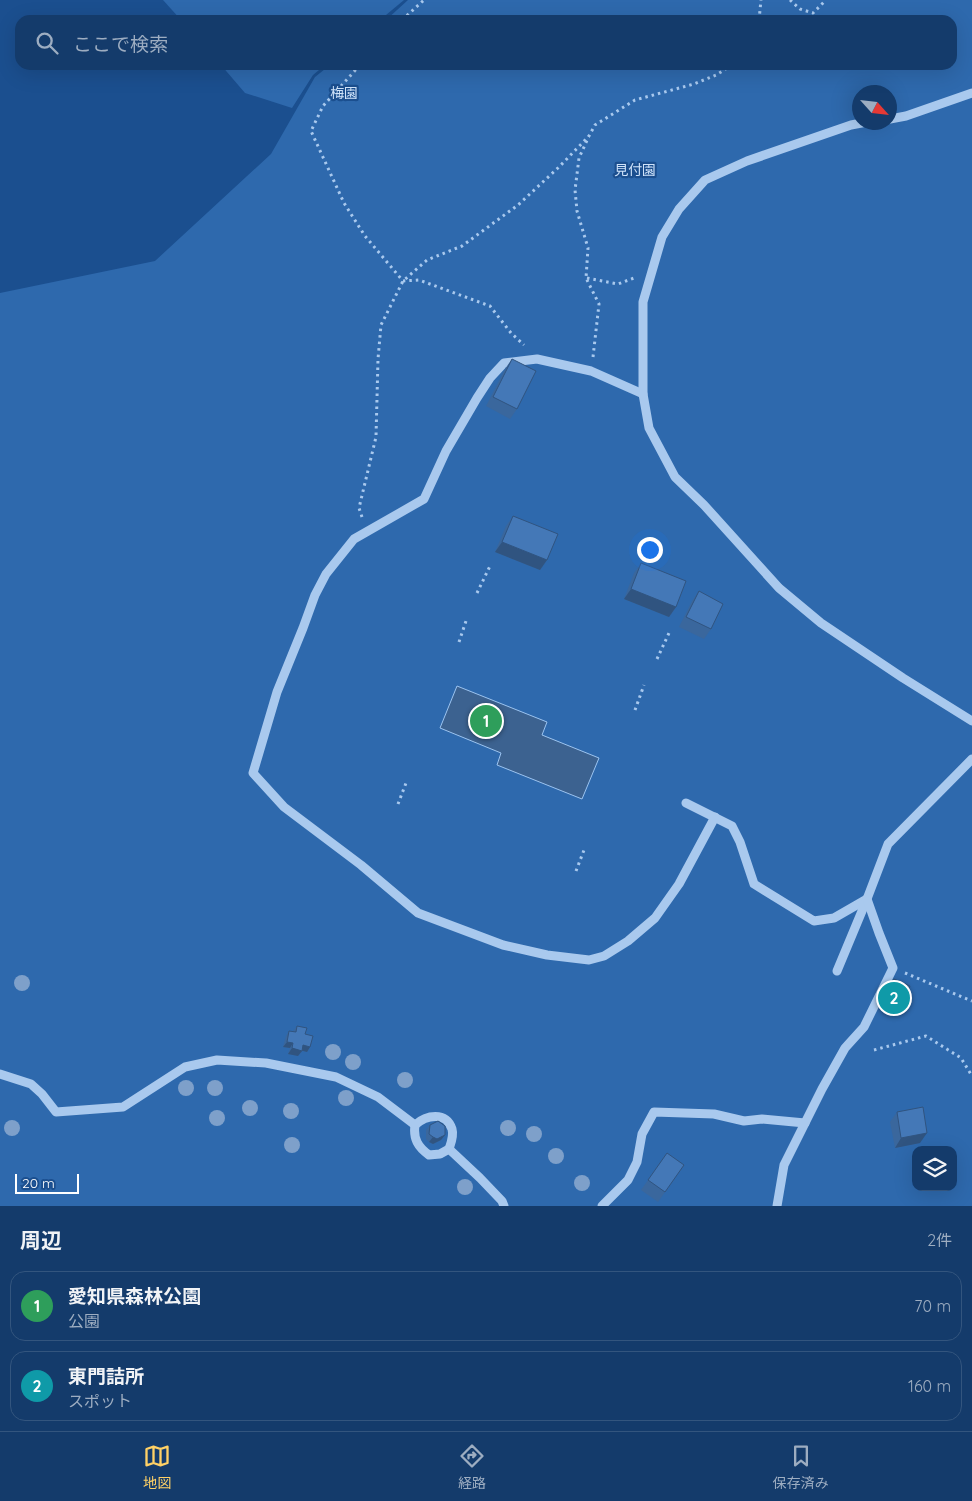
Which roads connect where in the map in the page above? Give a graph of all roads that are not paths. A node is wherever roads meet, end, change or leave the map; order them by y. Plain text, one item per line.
1 (972, 93) edge
2 (897, 118) edge
3 (852, 125) edge
4 (643, 394) junction
5 (972, 721) edge
6 (972, 759) edge
7 (686, 803) dead end
8 (715, 817) junction
9 (867, 899) junction
10 (837, 971) dead end
11 (0, 1074) edge
12 (805, 1123) junction
13 (415, 1125) junction
14 (449, 1149) junction
15 (504, 1206) edge
16 (602, 1206) edge
17 (777, 1206) edge

1 - 2 lane
3 - 4 lane
4 - 5 lane
4 - 8 lane
6 - 9 lane
7 - 8 lane
8 - 9 lane
9 - 10 lane
9 - 12 lane
11 - 13 lane
12 - 16 lane
12 - 17 lane
13 - 14 lane
13 - 14 lane
14 - 15 lane

